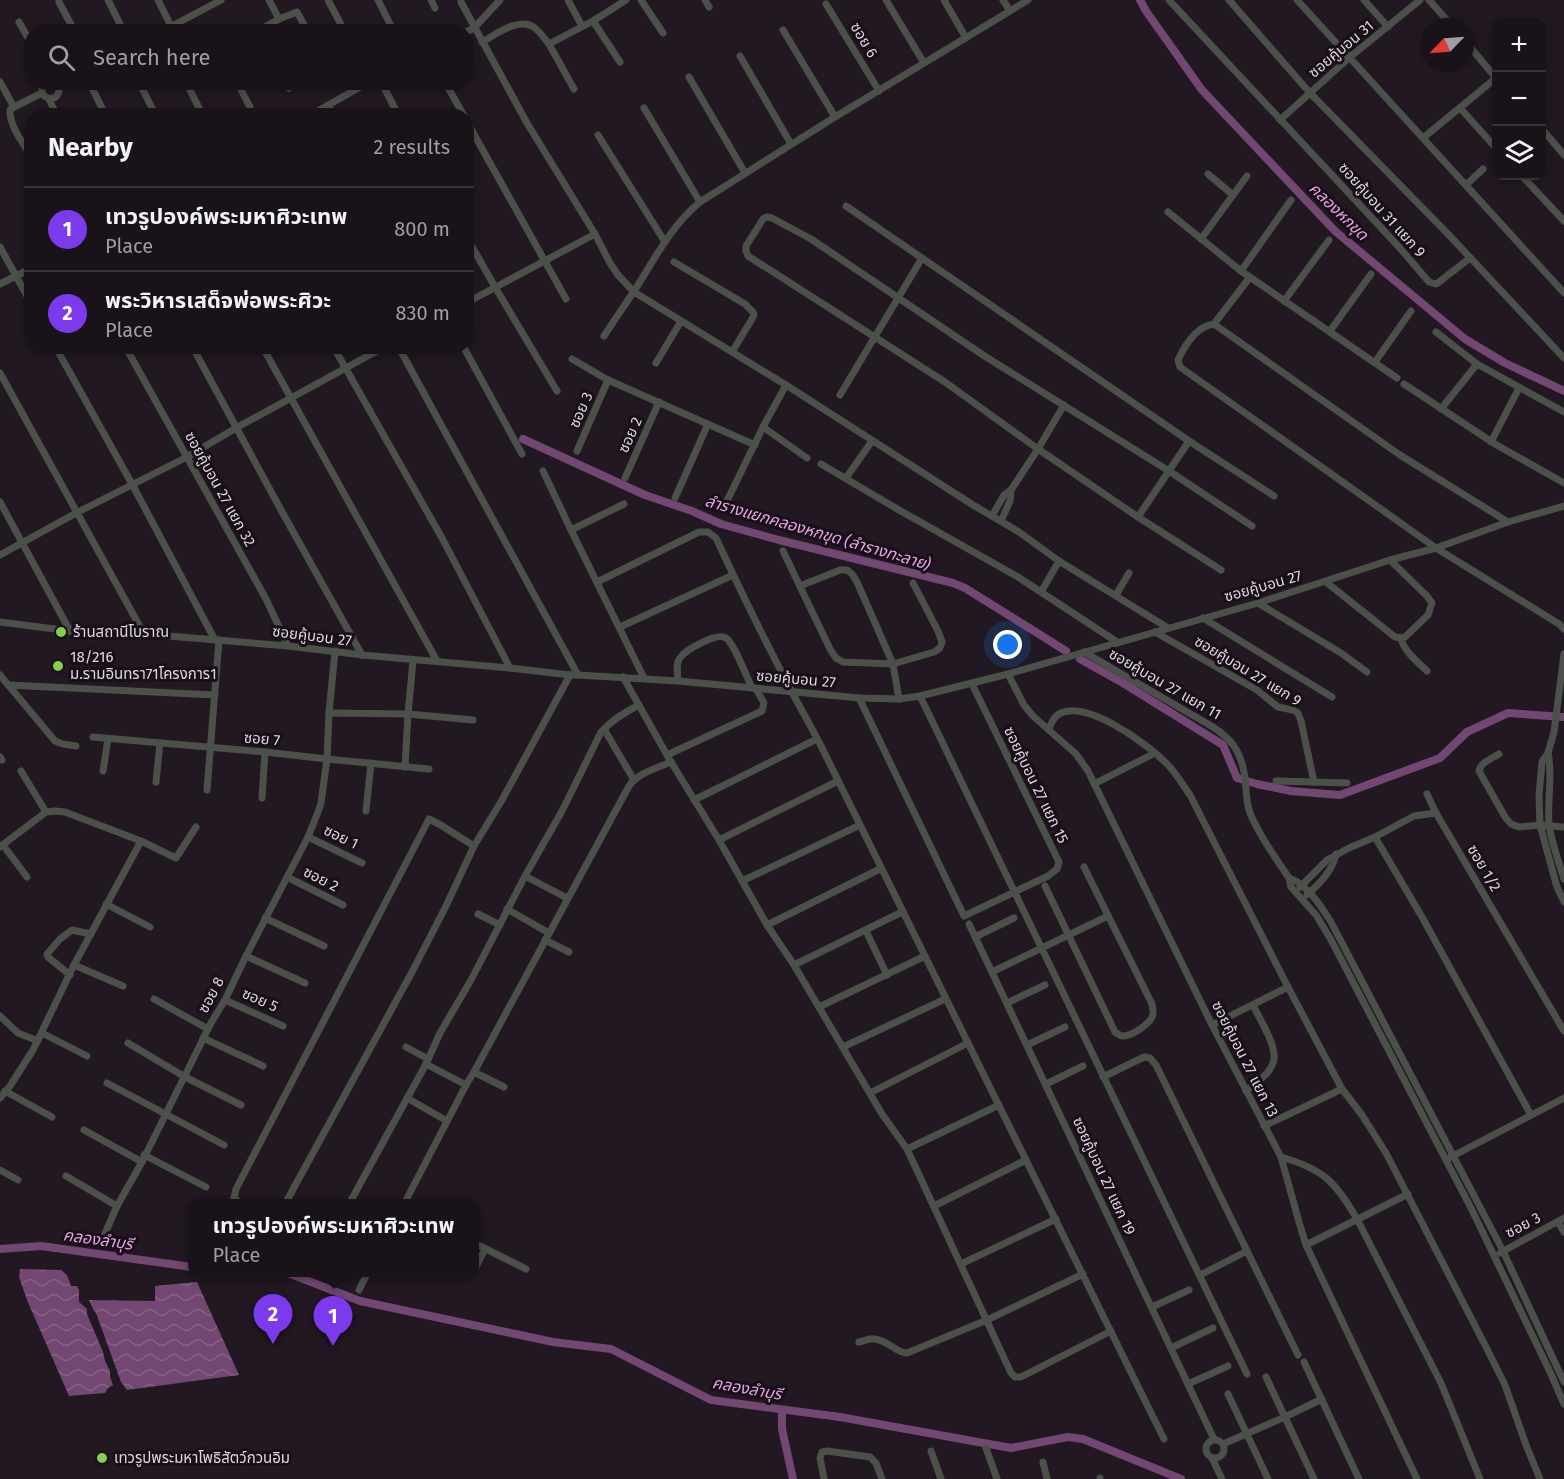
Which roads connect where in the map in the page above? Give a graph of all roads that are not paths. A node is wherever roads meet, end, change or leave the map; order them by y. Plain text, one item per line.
1 (108, 0) edge
2 (158, 0) edge
3 (221, 0) edge
4 (269, 0) edge
5 (328, 0) edge
6 (378, 0) edge
7 (430, 0) edge
8 (500, 0) edge
9 (568, 0) edge
10 (626, 0) edge
11 (641, 0) edge
12 (705, 0) edge
13 (886, 0) edge
14 (944, 0) edge
15 (1003, 0) edge
16 (1028, 0) edge
17 (1169, 0) edge
18 (1229, 0) edge
19 (1297, 0) edge
20 (1364, 0) edge
21 (1420, 0) edge
22 (1429, 0) edge
23 (59, 2) dead end
24 (211, 2) edge
25 (461, 2) dead end
26 (826, 4) dead end
27 (709, 7) dead end
28 (435, 8) dead end
29 (1010, 11) junction
30 (1445, 18) edge
31 (279, 19) junction
32 (593, 21) junction
33 (19, 22) dead end
34 (71, 24) edge
35 (120, 24) edge
36 (170, 24) edge
37 (174, 24) edge
38 (270, 24) edge
39 (304, 24) edge
40 (341, 24) edge
41 (390, 24) edge
42 (472, 24) edge
43 (582, 26) junction
44 (1389, 27) junction
45 (474, 28) joint
46 (783, 30) dead end
47 (24, 31) edge
48 (663, 33) dead end
49 (966, 38) junction
50 (482, 42) junction
51 (549, 44) junction
52 (1474, 51) edge
53 (740, 56) dead end
54 (1350, 57) junction
55 (620, 62) dead end
56 (924, 63) junction
57 (1492, 72) edge
58 (689, 77) dead end
59 (0, 82) edge
60 (1492, 82) edge
61 (574, 89) dead end
62 (59, 90) edge
63 (93, 90) edge
64 (143, 90) edge
65 (190, 90) edge
66 (241, 90) edge
67 (355, 90) edge
68 (385, 90) edge
69 (449, 90) edge
70 (879, 91) junction
71 (42, 93) joint
72 (1310, 93) junction
73 (50, 99) junction
74 (328, 105) junction
75 (14, 107) junction
76 (250, 107) dead end
77 (54, 108) edge
78 (102, 108) edge
79 (152, 108) edge
80 (199, 108) edge
81 (323, 108) edge
82 (330, 108) edge
83 (395, 108) edge
84 (460, 108) edge
85 (644, 108) dead end
86 (1461, 109) junction
87 (835, 117) junction
88 (1280, 120) junction
89 (474, 134) edge
90 (1546, 134) edge
91 (598, 135) dead end
92 (1423, 138) junction
93 (24, 143) edge
94 (1492, 143) edge
95 (791, 144) junction
96 (1564, 155) edge
97 (1483, 169) dead end
98 (745, 173) junction
99 (1208, 174) dead end
100 (1247, 176) dead end
101 (1526, 180) edge
102 (1466, 185) junction
103 (1233, 195) junction
104 (1291, 200) dead end
105 (700, 202) junction
106 (846, 206) dead end
107 (1168, 212) dead end
108 (1564, 221) edge
109 (595, 234) junction
110 (1201, 239) junction
111 (1329, 240) dead end
112 (665, 242) junction
113 (0, 247) edge
114 (474, 250) edge
115 (922, 258) junction
116 (1470, 258) junction
117 (545, 261) junction
118 (674, 262) dead end
119 (1241, 271) junction
120 (24, 272) edge
121 (1371, 274) dead end
122 (15, 277) junction
123 (1250, 277) junction
124 (0, 284) edge
125 (495, 288) junction
126 (24, 292) edge
127 (634, 292) junction
128 (1564, 293) edge
129 (898, 298) junction
130 (474, 299) edge
131 (566, 299) dead end
132 (1284, 301) junction
133 (1411, 310) dead end
134 (681, 321) junction
135 (1214, 324) junction
136 (1330, 331) junction
137 (1436, 332) dead end
138 (604, 336) dead end
139 (875, 337) junction
140 (732, 352) junction
141 (59, 354) edge
142 (129, 354) edge
143 (196, 354) edge
144 (266, 354) edge
145 (337, 354) edge
146 (372, 354) edge
147 (402, 354) edge
148 (467, 354) edge
149 (1564, 358) edge
150 (572, 359) dead end
151 (1375, 362) junction
152 (656, 363) dead end
153 (1477, 364) junction
154 (345, 369) junction
155 (0, 373) edge
156 (1398, 378) dead end
157 (608, 380) junction
158 (1404, 384) dead end
159 (786, 385) junction
160 (1519, 388) junction
161 (557, 391) dead end
162 (840, 395) dead end
163 (291, 399) junction
164 (659, 402) junction
165 (1064, 405) junction
166 (1442, 410) junction
167 (1564, 412) edge
168 (708, 424) junction
169 (236, 428) junction
170 (763, 428) junction
171 (872, 441) junction
172 (1189, 441) junction
173 (1491, 442) junction
174 (755, 445) junction
175 (1038, 449) junction
176 (578, 451) dead end
177 (522, 454) dead end
178 (187, 457) junction
179 (807, 458) dead end
180 (821, 464) dead end
181 (543, 471) dead end
182 (1169, 471) junction
183 (625, 478) dead end
184 (846, 478) junction
185 (1564, 483) edge
186 (132, 484) junction
187 (1011, 490) junction
188 (1274, 496) dead end
189 (675, 498) dead end
190 (0, 502) edge
191 (624, 504) dead end
192 (1564, 506) edge
193 (723, 509) dead end
194 (78, 512) junction
195 (992, 516) junction
196 (1138, 517) junction
197 (1001, 521) junction
198 (1508, 522) junction
199 (1252, 526) dead end
200 (571, 530) junction
201 (22, 543) junction
202 (1436, 548) junction
203 (783, 551) dead end
204 (0, 555) edge
205 (1390, 560) junction
206 (1059, 561) junction
207 (1221, 570) dead end
208 (1130, 573) dead end
209 (733, 575) junction
210 (597, 582) junction
211 (1326, 582) junction
212 (913, 583) dead end
213 (800, 586) junction
214 (1041, 592) junction
215 (1116, 595) junction
216 (1258, 603) junction
217 (1203, 618) junction
218 (0, 622) edge
219 (620, 627) junction
220 (1168, 628) junction
221 (1564, 629) edge
222 (70, 631) junction
223 (1155, 632) junction
224 (144, 634) junction
225 (1401, 638) junction
226 (217, 640) junction
227 (1117, 642) junction
228 (288, 646) junction
229 (335, 651) junction
230 (1084, 652) junction
231 (1564, 654) edge
232 (363, 655) junction
233 (413, 660) junction
234 (437, 661) junction
235 (893, 664) junction
236 (510, 668) junction
237 (1427, 671) dead end
238 (1367, 672) dead end
239 (1008, 674) junction
240 (570, 675) junction
241 (578, 675) junction
242 (0, 676) edge
243 (623, 678) junction
244 (644, 678) junction
245 (678, 681) junction
246 (972, 684) junction
247 (8, 685) junction
248 (754, 688) junction
249 (792, 692) junction
250 (215, 695) junction
251 (920, 696) junction
252 (1332, 697) dead end
253 (859, 698) junction
254 (898, 699) junction
255 (639, 705) junction
256 (329, 713) junction
257 (408, 714) junction
258 (473, 720) dead end
259 (604, 729) junction
260 (1049, 729) junction
261 (93, 737) dead end
262 (108, 739) junction
263 (818, 739) junction
264 (160, 743) junction
265 (76, 746) dead end
266 (211, 748) junction
267 (265, 752) junction
268 (1155, 753) junction
269 (1548, 753) junction
270 (1499, 754) dead end
271 (669, 758) junction
272 (327, 759) junction
273 (371, 763) junction
274 (405, 767) junction
275 (429, 769) dead end
276 (21, 771) dead end
277 (103, 771) dead end
278 (634, 780) junction
279 (838, 781) junction
280 (1276, 781) dead end
281 (156, 782) dead end
282 (1314, 782) junction
283 (1347, 783) dead end
284 (1094, 784) junction
285 (207, 790) dead end
286 (1427, 794) dead end
287 (262, 798) dead end
288 (694, 800) junction
289 (366, 811) dead end
290 (46, 813) junction
291 (1436, 813) junction
292 (860, 825) junction
293 (1540, 825) junction
294 (1549, 826) junction
295 (196, 827) dead end
296 (1564, 827) edge
297 (308, 837) junction
298 (1375, 837) junction
299 (719, 840) junction
300 (141, 841) junction
301 (2, 846) edge
302 (474, 846) junction
303 (1336, 854) junction
304 (362, 863) dead end
305 (1084, 867) dead end
306 (880, 869) junction
307 (1287, 875) junction
308 (525, 876) junction
309 (27, 877) dead end
310 (287, 877) junction
311 (1564, 879) edge
312 (742, 881) junction
313 (1045, 886) dead end
314 (1302, 886) junction
315 (1014, 891) junction
316 (1296, 892) junction
317 (1562, 892) edge
318 (1309, 893) junction
319 (567, 898) junction
320 (1302, 900) junction
321 (1564, 902) edge
322 (106, 904) junction
323 (343, 905) dead end
324 (507, 909) junction
325 (902, 912) junction
326 (478, 914) dead end
327 (1108, 916) junction
328 (265, 918) junction
329 (1014, 918) dead end
330 (969, 924) dead end
331 (500, 925) junction
332 (767, 925) junction
333 (150, 927) dead end
334 (866, 931) junction
335 (91, 934) junction
336 (1068, 936) junction
337 (547, 937) junction
338 (975, 937) junction
339 (324, 946) dead end
340 (1041, 949) junction
341 (568, 952) dead end
342 (246, 956) junction
343 (925, 956) junction
344 (74, 965) junction
345 (794, 965) junction
346 (992, 972) junction
347 (70, 975) junction
348 (887, 975) junction
349 (305, 983) dead end
350 (1045, 984) dead end
351 (123, 986) dead end
352 (1288, 987) junction
353 (154, 999) dead end
354 (945, 999) junction
355 (225, 1000) junction
356 (1007, 1003) junction
357 (1252, 1005) junction
358 (819, 1007) junction
359 (0, 1016) edge
360 (1212, 1025) junction
361 (284, 1026) dead end
362 (1065, 1027) dead end
363 (208, 1029) junction
364 (1564, 1031) edge
365 (40, 1037) junction
366 (203, 1038) junction
367 (128, 1043) dead end
368 (968, 1043) junction
369 (1027, 1046) junction
370 (406, 1047) dead end
371 (843, 1047) junction
372 (87, 1056) dead end
373 (427, 1061) junction
374 (263, 1066) dead end
375 (1083, 1066) dead end
376 (474, 1072) junction
377 (185, 1077) junction
378 (1103, 1077) junction
379 (107, 1083) dead end
380 (1046, 1084) junction
381 (466, 1085) junction
382 (504, 1087) dead end
383 (1342, 1089) junction
384 (5, 1091) junction
385 (1246, 1091) junction
386 (870, 1093) junction
387 (0, 1098) edge
388 (407, 1098) junction
389 (1564, 1098) edge
390 (241, 1105) dead end
391 (999, 1105) junction
392 (1531, 1114) junction
393 (165, 1115) junction
394 (52, 1117) dead end
395 (447, 1121) junction
396 (1264, 1126) junction
397 (84, 1130) dead end
398 (224, 1145) dead end
399 (907, 1149) junction
400 (1281, 1157) junction
401 (1449, 1158) junction
402 (143, 1159) junction
403 (1026, 1160) junction
404 (0, 1170) edge
405 (66, 1176) dead end
406 (18, 1180) dead end
407 (206, 1187) dead end
408 (1408, 1194) junction
409 (235, 1199) edge
410 (287, 1199) edge
411 (351, 1199) edge
412 (406, 1199) edge
413 (117, 1206) junction
414 (934, 1206) junction
415 (1056, 1219) junction
416 (1357, 1219) junction
417 (1561, 1220) edge
418 (1564, 1232) edge
419 (103, 1238) dead end
420 (1306, 1245) junction
421 (479, 1246) edge
422 (485, 1249) junction
423 (1247, 1251) junction
424 (1503, 1251) junction
425 (1495, 1255) junction
426 (479, 1260) edge
427 (961, 1264) junction
428 (526, 1269) dead end
429 (1083, 1274) junction
430 (1200, 1275) junction
431 (366, 1277) edge
432 (359, 1290) dead end
433 (1189, 1290) dead end
434 (1152, 1307) junction
435 (987, 1320) junction
436 (1212, 1328) dead end
437 (1111, 1331) junction
438 (859, 1342) dead end
439 (1171, 1348) junction
440 (1298, 1355) dead end
441 (1304, 1362) dead end
442 (1228, 1366) dead end
443 (1247, 1374) dead end
444 (1266, 1377) dead end
445 (1564, 1382) edge
446 (1188, 1384) junction
447 (1228, 1394) dead end
448 (1322, 1399) junction
449 (1564, 1404) edge
450 (1285, 1417) junction
451 (1246, 1434) junction
452 (1164, 1438) dead end
453 (1214, 1439) junction
454 (1223, 1444) junction
455 (986, 1448) dead end
456 (931, 1451) dead end
457 (1212, 1458) junction
458 (1043, 1461) dead end
459 (824, 1479) edge
460 (882, 1479) edge
461 (941, 1479) edge
462 (997, 1479) edge
463 (1047, 1479) edge
464 (1222, 1479) edge
465 (1268, 1479) edge
466 (1314, 1479) edge
467 (1359, 1479) edge
468 (1417, 1479) edge
469 (1480, 1479) edge
470 (1540, 1479) edge

1 - 35 street
2 - 36 street
3 - 24 street
4 - 31 street
5 - 40 street
6 - 41 street
7 - 28 street
8 - 45 street
9 - 43 street
10 - 32 street
11 - 48 street
12 - 27 street
13 - 56 street
14 - 49 street
15 - 29 street
16 - 29 street
17 - 88 street, ซอยคู้บอน 31 แยก 9
18 - 72 street
19 - 54 street
20 - 44 street
21 - 44 street, ซอยคู้บอน 31
22 - 30 street
23 - 34 street
24 - 37 street
25 - 42 street
26 - 70 street, ซอย 6
29 - 49 street
31 - 38 street
31 - 39 street
32 - 43 street
32 - 55 street
33 - 47 street
43 - 51 street
44 - 54 street, ซอยคู้บอน 31
45 - 50 street
46 - 87 street
49 - 56 street
50 - 51 street
50 - 109 street
51 - 61 street
52 - 57 street
53 - 95 street
54 - 72 street, ซอยคู้บอน 31
54 - 92 street
56 - 70 street
58 - 98 street
59 - 75 street
60 - 86 street
62 - 73 street
63 - 78 street
64 - 79 street
65 - 80 street
66 - 76 street
67 - 74 street
68 - 83 street
69 - 84 street
70 - 87 street
71 - 73 street
71 - 75 street
72 - 88 street, ซอยคู้บอน 31
72 - 116 street
73 - 77 street
74 - 81 street
74 - 82 street
75 - 93 street
85 - 105 street
86 - 92 street
86 - 94 street
87 - 95 street
88 - 116 street, ซอยคู้บอน 31 แยก 9
89 - 117 street
90 - 96 street
91 - 112 street
92 - 102 street
95 - 98 street
97 - 102 street
98 - 105 street
99 - 103 street
100 - 103 street
101 - 108 street
102 - 128 street
103 - 110 street
104 - 119 street
105 - 112 street
106 - 115 street
107 - 110 street
109 - 117 street
109 - 127 street
110 - 119 street
111 - 132 street
112 - 127 street
113 - 122 street
114 - 125 street
115 - 129 street
115 - 172 street
116 - 149 street
117 - 125 street
117 - 131 street
118 - 140 street
119 - 123 street
120 - 122 street
121 - 136 street
122 - 124 street
122 - 126 street
123 - 132 street
123 - 135 street
125 - 130 street
125 - 161 street
127 - 134 street
127 - 138 street
129 - 139 street
129 - 139 street
129 - 165 street
132 - 136 street
133 - 151 street
134 - 140 street
134 - 152 street
135 - 198 street
135 - 202 street
136 - 151 street
137 - 153 street
139 - 162 street
139 - 175 street
140 - 159 street
141 - 186 street
142 - 178 street, ซอยคู้บอน 27 แยก 32
143 - 169 street
144 - 163 street
145 - 154 street
146 - 154 street
147 - 241 street
148 - 177 street
150 - 157 street
151 - 156 street
153 - 160 street
153 - 166 street
154 - 163 street
154 - 236 street
155 - 194 street
157 - 164 street
157 - 176 street, ซอย 3
158 - 166 street
159 - 170 street
159 - 171 street
160 - 167 street
160 - 173 street
163 - 169 street
163 - 234 street
164 - 168 street
164 - 183 street, ซอย 2
165 - 175 street
165 - 182 street
166 - 173 street
168 - 174 street
168 - 189 street
169 - 178 street
169 - 232 street
170 - 174 street
170 - 179 street
171 - 184 street
171 - 195 street
172 - 182 street
172 - 188 street
173 - 185 street
174 - 193 street
175 - 187 street
175 - 196 street
178 - 186 street
178 - 228 street, ซอยคู้บอน 27 แยก 32
180 - 184 street
181 - 200 street
182 - 196 street
182 - 199 street
184 - 214 street
186 - 194 street
186 - 226 street
187 - 195 street
187 - 197 street
190 - 201 street
191 - 200 street
192 - 198 street, ซอยคู้บอน 27
194 - 201 street
194 - 224 street
195 - 197 street
196 - 207 street
197 - 206 street
198 - 202 street, ซอยคู้บอน 27
200 - 210 street
201 - 204 street
201 - 222 street
202 - 205 street, ซอยคู้บอน 27
202 - 221 street
203 - 213 street
205 - 211 street, ซอยคู้บอน 27
205 - 225 street
206 - 214 street
206 - 215 street
208 - 215 street
209 - 210 street
209 - 219 street
209 - 249 street
210 - 219 street
211 - 216 street, ซอยคู้บอน 27
211 - 225 street
212 - 235 street
213 - 235 street
213 - 235 street
214 - 227 street
215 - 220 street
216 - 217 street, ซอยคู้บอน 27
216 - 238 street
217 - 220 street, ซอยคู้บอน 27
217 - 252 street
218 - 222 street, ซอยคู้บอน 27
219 - 244 street
220 - 223 street, ซอยคู้บอน 27
222 - 224 street, ซอยคู้บอน 27
223 - 227 street, ซอยคู้บอน 27
223 - 282 street, ซอยคู้บอน 27 แยก 9
224 - 226 street, ซอยคู้บอน 27
225 - 237 street
226 - 228 street, ซอยคู้บอน 27
226 - 250 street
227 - 230 street, ซอยคู้บอน 27
228 - 229 street, ซอยคู้บอน 27
229 - 232 street, ซอยคู้บอน 27
229 - 256 street, ซอย 8
230 - 239 street, ซอยคู้บอน 27
230 - 307 street, ซอยคู้บอน 27 แยก 11
231 - 269 street
232 - 233 street, ซอยคู้บอน 27
233 - 234 street, ซอยคู้บอน 27
233 - 257 street
234 - 236 street, ซอยคู้บอน 27
235 - 254 street
236 - 240 street, ซอยคู้บอน 27
239 - 246 street, ซอยคู้บอน 27
239 - 260 street, ซอยคู้บอน 27 แยก 13
240 - 241 street, ซอยคู้บอน 27
240 - 302 street
241 - 243 street, ซอยคู้บอน 27
242 - 247 street
243 - 244 street, ซอยคู้บอน 27
243 - 255 street
244 - 245 street, ซอยคู้บอน 27
245 - 248 street, ซอยคู้บอน 27
245 - 248 street
246 - 251 street, ซอยคู้บอน 27
246 - 315 street, ซอยคู้บอน 27 แยก 15
247 - 250 street
247 - 265 street
248 - 249 street, ซอยคู้บอน 27
248 - 271 street
249 - 253 street, ซอยคู้บอน 27
249 - 263 street
250 - 266 street
251 - 254 street, ซอยคู้บอน 27
251 - 315 street
253 - 254 street, ซอยคู้บอน 27
253 - 315 street, ซอยคู้บอน 27 แยก 15
255 - 259 street
255 - 271 street
256 - 257 street
256 - 272 street, ซอย 8
257 - 258 street
257 - 274 street
259 - 278 street
259 - 308 street
260 - 268 street
260 - 284 street, ซอยคู้บอน 27 แยก 13
261 - 262 street, ซอย 7
262 - 264 street, ซอย 7
262 - 277 street
263 - 279 street
263 - 288 street
264 - 266 street, ซอย 7
264 - 281 street
266 - 267 street, ซอย 7
266 - 285 street
267 - 272 street, ซอย 7
267 - 287 street
268 - 284 street
268 - 352 street
269 - 293 street
269 - 294 street
270 - 293 street
271 - 278 street
271 - 288 street
272 - 273 street, ซอย 7
272 - 297 street, ซอย 8
273 - 274 street, ซอย 7
273 - 289 street
274 - 275 street, ซอย 7
276 - 290 street
278 - 319 street
279 - 292 street
279 - 299 street
280 - 282 street
282 - 283 street
284 - 360 street, ซอยคู้บอน 27 แยก 13
286 - 291 street, ซอย 1/2
288 - 299 street
290 - 300 street
290 - 301 street
291 - 298 street
291 - 364 street, ซอย 1/2
292 - 306 street
292 - 312 street
293 - 294 street
293 - 317 street
294 - 296 street
294 - 311 street
295 - 300 street
297 - 304 street, ซอย 1
297 - 310 street, ซอย 8
298 - 303 street
298 - 392 street
299 - 312 street
300 - 322 street
301 - 309 street
302 - 409 street
302 - 410 street
303 - 314 street
303 - 318 street
305 - 327 street
306 - 325 street
306 - 332 street
307 - 314 street
307 - 316 street, ซอยคู้บอน 27 แยก 11
308 - 319 street
308 - 324 street
310 - 323 street, ซอย 2
310 - 328 street, ซอย 8
312 - 332 street
313 - 336 street
314 - 316 street
314 - 318 street
315 - 340 street
316 - 320 street, ซอยคู้บอน 27 แยก 11
317 - 321 street
318 - 320 street
318 - 401 street
319 - 337 street
320 - 401 street, ซอยคู้บอน 27 แยก 11
322 - 333 street
322 - 335 street
324 - 331 street
324 - 337 street
325 - 334 street
325 - 343 street
326 - 331 street
327 - 336 street
327 - 336 street
328 - 339 street
328 - 342 street, ซอย 8
329 - 338 street
330 - 338 street, ซอยคู้บอน 27 แยก 19
331 - 373 street
332 - 345 street
334 - 345 street
334 - 348 street
335 - 344 street
335 - 347 street
336 - 340 street
337 - 341 street
337 - 376 street
338 - 346 street, ซอยคู้บอน 27 แยก 19
340 - 346 street
340 - 378 street
342 - 349 street
342 - 355 street, ซอย 8
343 - 348 street
343 - 354 street
344 - 347 street
344 - 351 street
345 - 358 street
346 - 356 street, ซอยคู้บอน 27 แยก 19
347 - 365 street
348 - 358 street
350 - 356 street
352 - 357 street
352 - 383 street
353 - 363 street
354 - 368 street
354 - 371 street
355 - 361 street, ซอย 5
355 - 363 street, ซอย 8
356 - 369 street, ซอยคู้บอน 27 แยก 19
357 - 360 street
357 - 385 street
358 - 371 street
359 - 365 street
360 - 385 street, ซอยคู้บอน 27 แยก 13
362 - 369 street
363 - 366 street, ซอย 8
365 - 372 street
365 - 384 street
366 - 374 street
366 - 377 street, ซอย 8
367 - 377 street
368 - 386 street
368 - 391 street
369 - 380 street, ซอยคู้บอน 27 แยก 19
370 - 373 street
371 - 386 street
373 - 381 street
373 - 388 street
375 - 380 street
376 - 381 street
376 - 382 street
377 - 390 street
377 - 393 street, ซอย 8
378 - 423 street
378 - 430 street
379 - 393 street
380 - 434 street, ซอยคู้บอน 27 แยก 19
381 - 395 street
383 - 396 street
383 - 408 street
384 - 387 street
384 - 394 street
385 - 396 street, ซอยคู้บอน 27 แยก 13
386 - 399 street
388 - 395 street
388 - 411 street
389 - 392 street
391 - 399 street
391 - 403 street
392 - 401 street
393 - 398 street
393 - 402 street, ซอย 8
395 - 412 street
396 - 400 street, ซอยคู้บอน 27 แยก 13
397 - 402 street
399 - 414 street
400 - 416 street
400 - 420 street, ซอยคู้บอน 27 แยก 13
401 - 424 street
401 - 425 street
402 - 407 street
402 - 413 street, ซอย 8
403 - 414 street
403 - 415 street
404 - 406 street
405 - 413 street
408 - 416 street
408 - 470 street
413 - 419 street, ซอย 8
414 - 427 street
415 - 427 street
415 - 429 street
416 - 420 street
416 - 469 street
417 - 418 street
417 - 424 street, ซอย 3
420 - 468 street, ซอยคู้บอน 27 แยก 13
421 - 422 street
422 - 426 street
422 - 428 street
423 - 430 street
423 - 440 street
424 - 425 street, ซอย 3
424 - 445 street
425 - 449 street
427 - 435 street
429 - 435 street
429 - 437 street
430 - 443 street
431 - 432 street
433 - 434 street
434 - 439 street, ซอยคู้บอน 27 แยก 19
435 - 437 street
435 - 438 street
436 - 439 street
437 - 452 street
439 - 446 street, ซอยคู้บอน 27 แยก 19
441 - 448 street
442 - 446 street
444 - 450 street
446 - 453 street, ซอยคู้บอน 27 แยก 19
447 - 451 street
448 - 450 street
448 - 467 street
450 - 451 street
450 - 466 street
451 - 454 street
451 - 465 street
453 - 454 street
453 - 457 street
454 - 457 street
455 - 462 street
456 - 461 street
457 - 464 street
458 - 463 street
459 - 460 street

